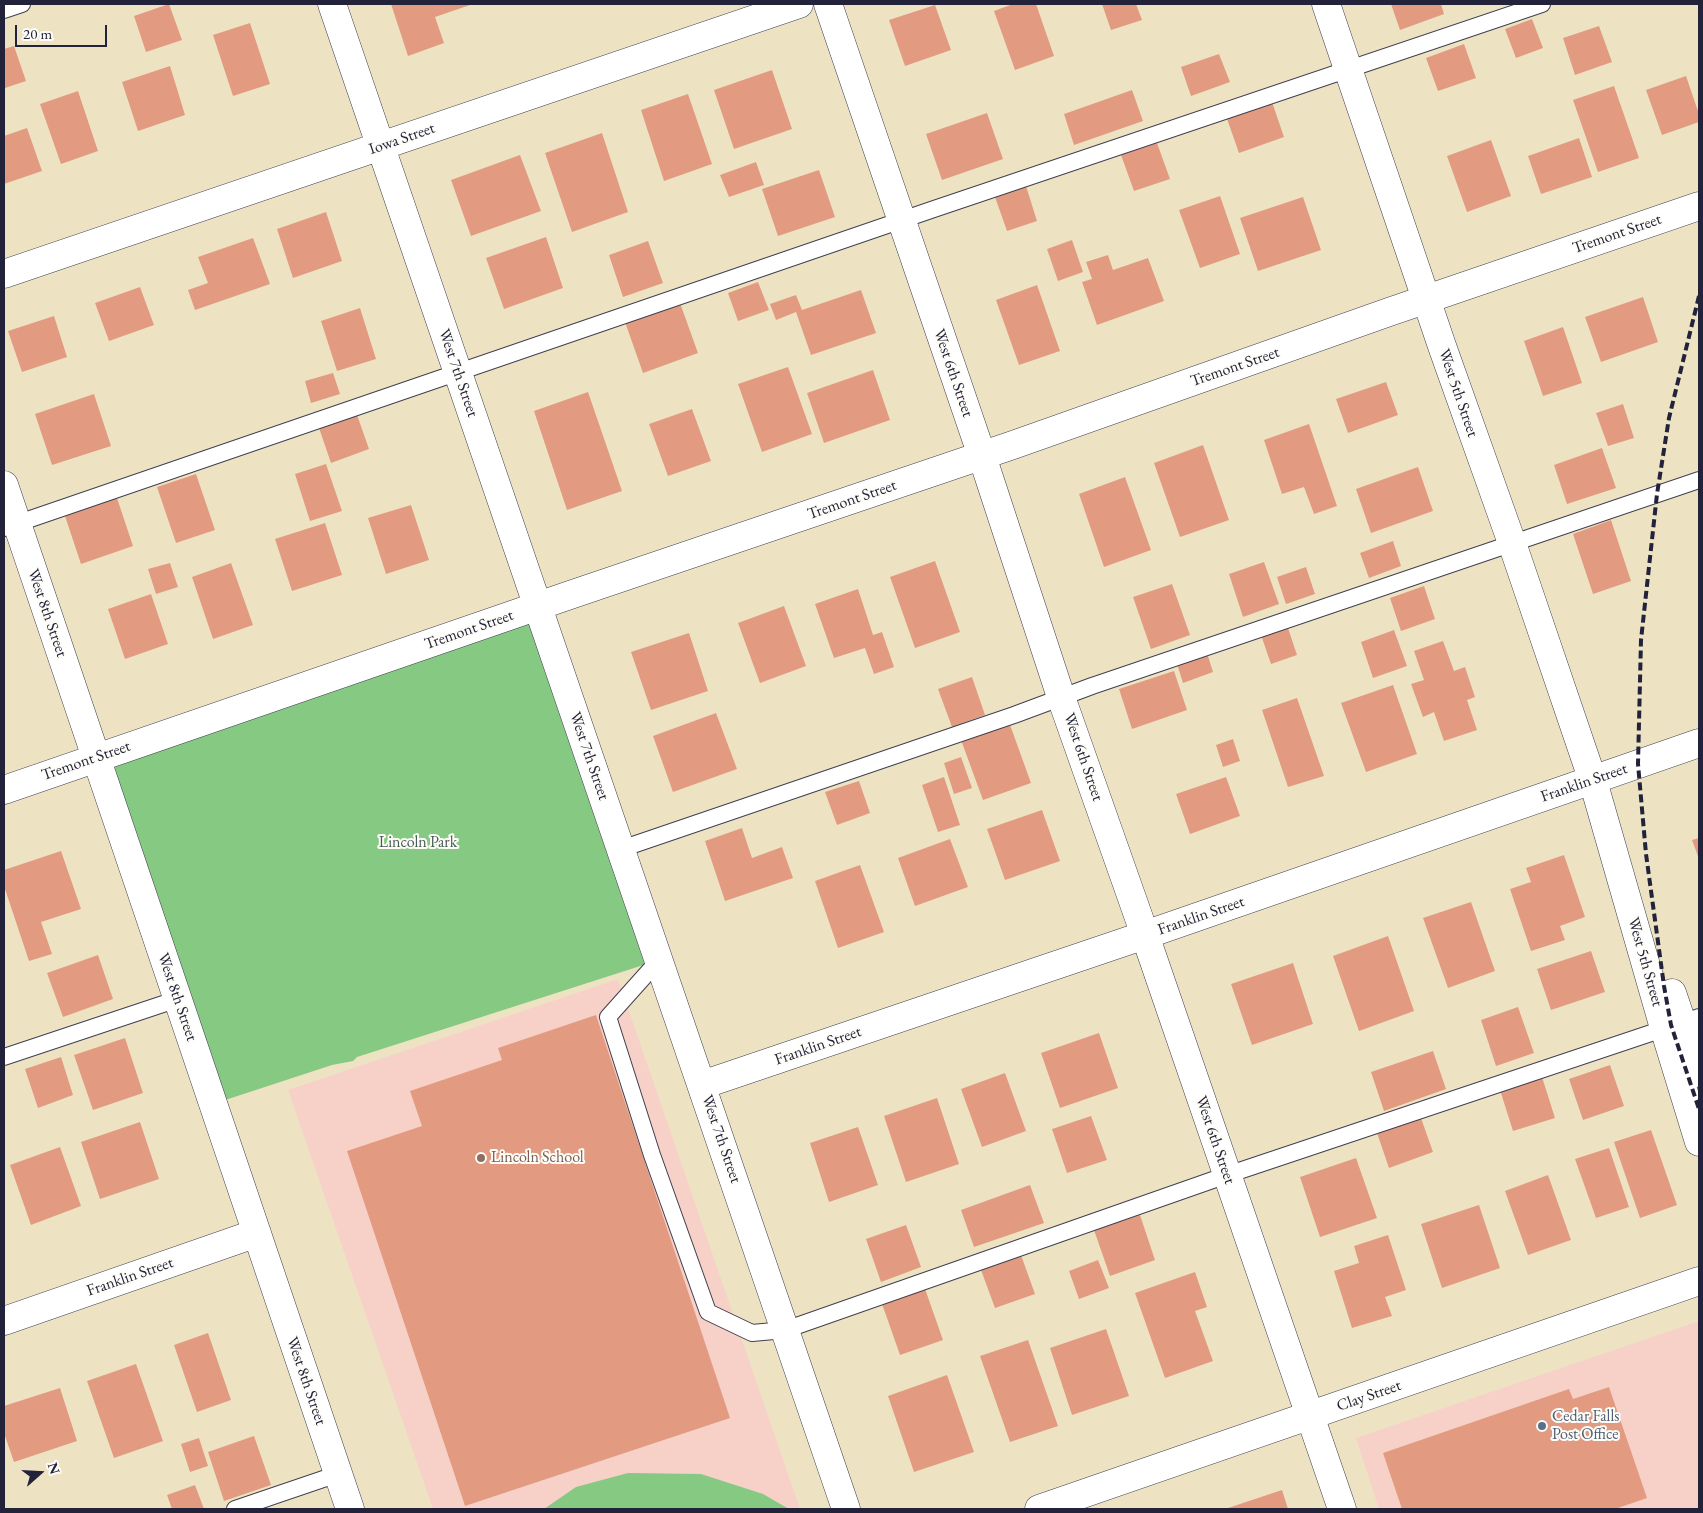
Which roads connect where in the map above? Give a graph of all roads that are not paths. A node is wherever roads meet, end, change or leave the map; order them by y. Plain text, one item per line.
1 (22, 4) edge
2 (332, 4) edge
3 (799, 4) edge
4 (828, 4) edge
5 (1326, 4) edge
6 (1542, 4) edge
7 (4, 10) edge
8 (1348, 69) junction
9 (380, 146) junction
10 (1699, 206) edge
11 (901, 221) junction
12 (4, 274) edge
13 (1427, 299) junction
14 (457, 372) junction
15 (982, 456) junction
16 (1699, 480) edge
17 (4, 485) edge
18 (10, 525) edge
19 (1512, 543) junction
20 (537, 606) junction
21 (1061, 697) junction
22 (1699, 743) edge
23 (96, 758) junction
24 (1593, 780) junction
25 (4, 790) edge
26 (621, 849) junction
27 (1144, 935) junction
28 (659, 960) junction
29 (178, 999) junction
30 (1682, 1022) edge
31 (4, 1058) edge
32 (1699, 1073) edge
33 (702, 1084) junction
34 (1699, 1142) edge
35 (1227, 1174) junction
36 (257, 1233) junction
37 (1699, 1281) edge
38 (4, 1321) edge
39 (785, 1330) junction
40 (1310, 1416) junction
41 (338, 1474) junction
42 (235, 1509) edge
43 (350, 1509) edge
44 (846, 1509) edge
45 (1039, 1509) edge
46 (1342, 1509) edge

1 - 7 lane
2 - 9 street, West 7th Street
3 - 9 street, Iowa Street
4 - 11 street, West 6th Street
5 - 8 street, West 5th Street
6 - 8 lane
8 - 11 lane
8 - 13 street, West 5th Street
9 - 12 street, Iowa Street
9 - 14 street, West 7th Street
10 - 13 street, Tremont Street
11 - 14 lane
11 - 15 street, West 6th Street
13 - 15 street, Tremont Street
13 - 19 street, West 5th Street
14 - 18 lane
14 - 20 street, West 7th Street
15 - 20 street, Tremont Street
15 - 21 street, West 6th Street
16 - 19 lane
17 - 18 street, West 8th Street
18 - 23 street, West 8th Street
19 - 21 lane
19 - 24 street, West 5th Street
20 - 23 street, Tremont Street
20 - 26 street, West 7th Street
21 - 26 lane
21 - 27 street, West 6th Street
22 - 24 street, Franklin Street
23 - 25 street, Tremont Street
23 - 29 street, West 8th Street
24 - 27 street, Franklin Street
24 - 30 street, West 5th Street
26 - 28 street, West 7th Street
27 - 33 street, Franklin Street
27 - 35 street, West 6th Street
28 - 33 street, West 7th Street
28 - 39 lane
29 - 31 lane
29 - 36 street, West 8th Street
30 - 32 street, West 5th Street
30 - 34 street, West 5th Street
30 - 35 lane
33 - 39 street, West 7th Street
35 - 39 lane
35 - 40 street, West 6th Street
36 - 38 street, Franklin Street
36 - 41 street, West 8th Street
37 - 40 street, Clay Street
39 - 44 street, West 7th Street
40 - 45 street, Clay Street
40 - 46 street, West 6th Street
41 - 42 lane
41 - 43 street, West 8th Street

